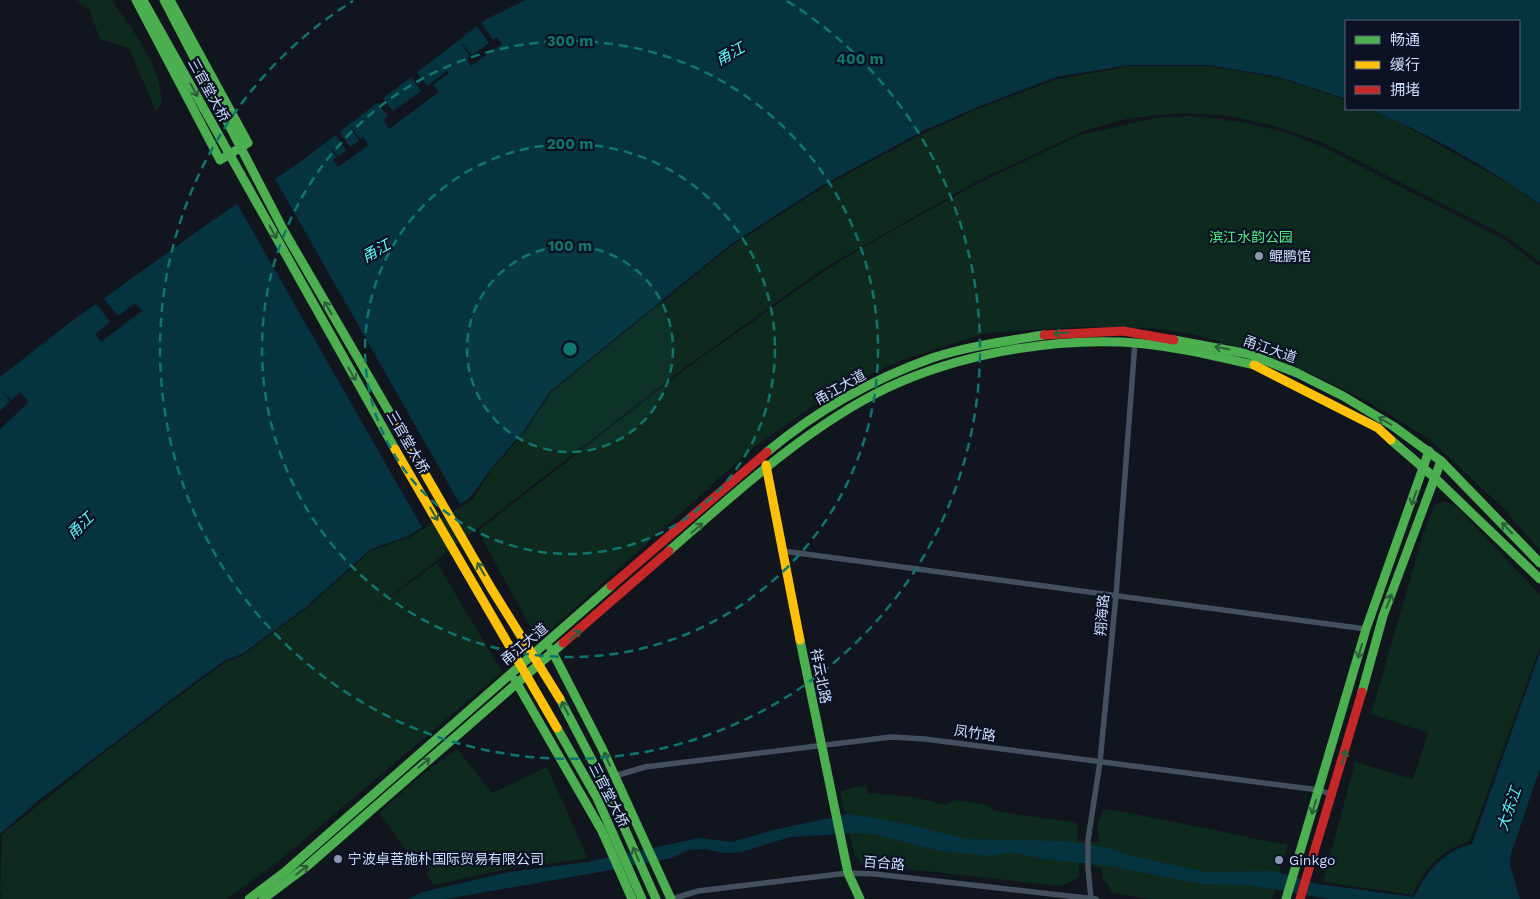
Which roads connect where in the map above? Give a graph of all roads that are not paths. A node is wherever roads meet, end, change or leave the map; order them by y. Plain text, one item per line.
1 (164, 0) edge
2 (170, 0) edge
3 (140, 1) edge
4 (1136, 333) junction
5 (1135, 344) junction
6 (1429, 452) junction
7 (764, 455) junction
8 (1441, 461) junction
9 (766, 468) junction
10 (1424, 469) junction
11 (1435, 478) junction
12 (783, 551) junction
13 (1540, 563) edge
14 (1540, 579) edge
15 (1116, 595) junction
16 (1366, 629) junction
17 (547, 642) junction
18 (553, 654) junction
19 (510, 674) junction
20 (518, 683) junction
21 (820, 745) junction
22 (1100, 762) junction
23 (614, 776) junction
24 (1319, 790) junction
25 (1333, 795) junction
26 (848, 873) junction
27 (1287, 895) edge
28 (1301, 897) edge
29 (249, 899) edge
30 (263, 899) edge
31 (632, 899) edge
32 (642, 899) edge
33 (656, 899) edge
34 (671, 899) edge
35 (860, 899) edge
36 (1093, 899) edge

33 -> 1 main road, 三官堂大桥, bridge
2 - 3 main road
3 -> 32 main road, 三官堂大桥, bridge
4 - 5 street, 翔海路
6 -> 4 main road, 甬江大道
4 -> 7 main road, 甬江大道
5 - 9 main road, 甬江大道
5 - 10 main road, 甬江大道
5 - 15 street, 翔海路
6 - 8 main road, 甬江大道
6 - 10 main road
7 - 9 main road, 祥云北路
7 - 17 main road, 甬江大道
8 - 11 main road
13 -> 8 main road, 甬江大道
9 - 12 main road, 祥云北路
18 -> 9 main road, 甬江大道
10 - 11 main road, 甬江大道
10 -> 16 main road
11 - 14 main road, 甬江大道
25 -> 11 main road
12 - 15 street
12 - 21 main road, 祥云北路
15 - 16 street
15 - 22 street, 翔海路
16 -> 24 main road
17 - 18 main road
17 - 19 main road, 甬江大道
18 - 20 main road, 甬江大道
23 -> 18 main road
19 - 20 main road
19 - 29 main road, 甬江大道
30 -> 20 main road, 甬江大道
20 - 31 main road
21 - 22 street, 凤竹路
21 - 23 street, 凤竹路
21 - 26 main road, 祥云北路
22 - 24 street, 凤竹路
22 - 36 street, 翔海路
23 - 34 main road
24 - 25 street, 凤竹路
24 -> 27 main road
25 - 28 main road
26 - 34 street, 百合路
26 - 35 main road, 祥云北路
26 - 36 street, 百合路

